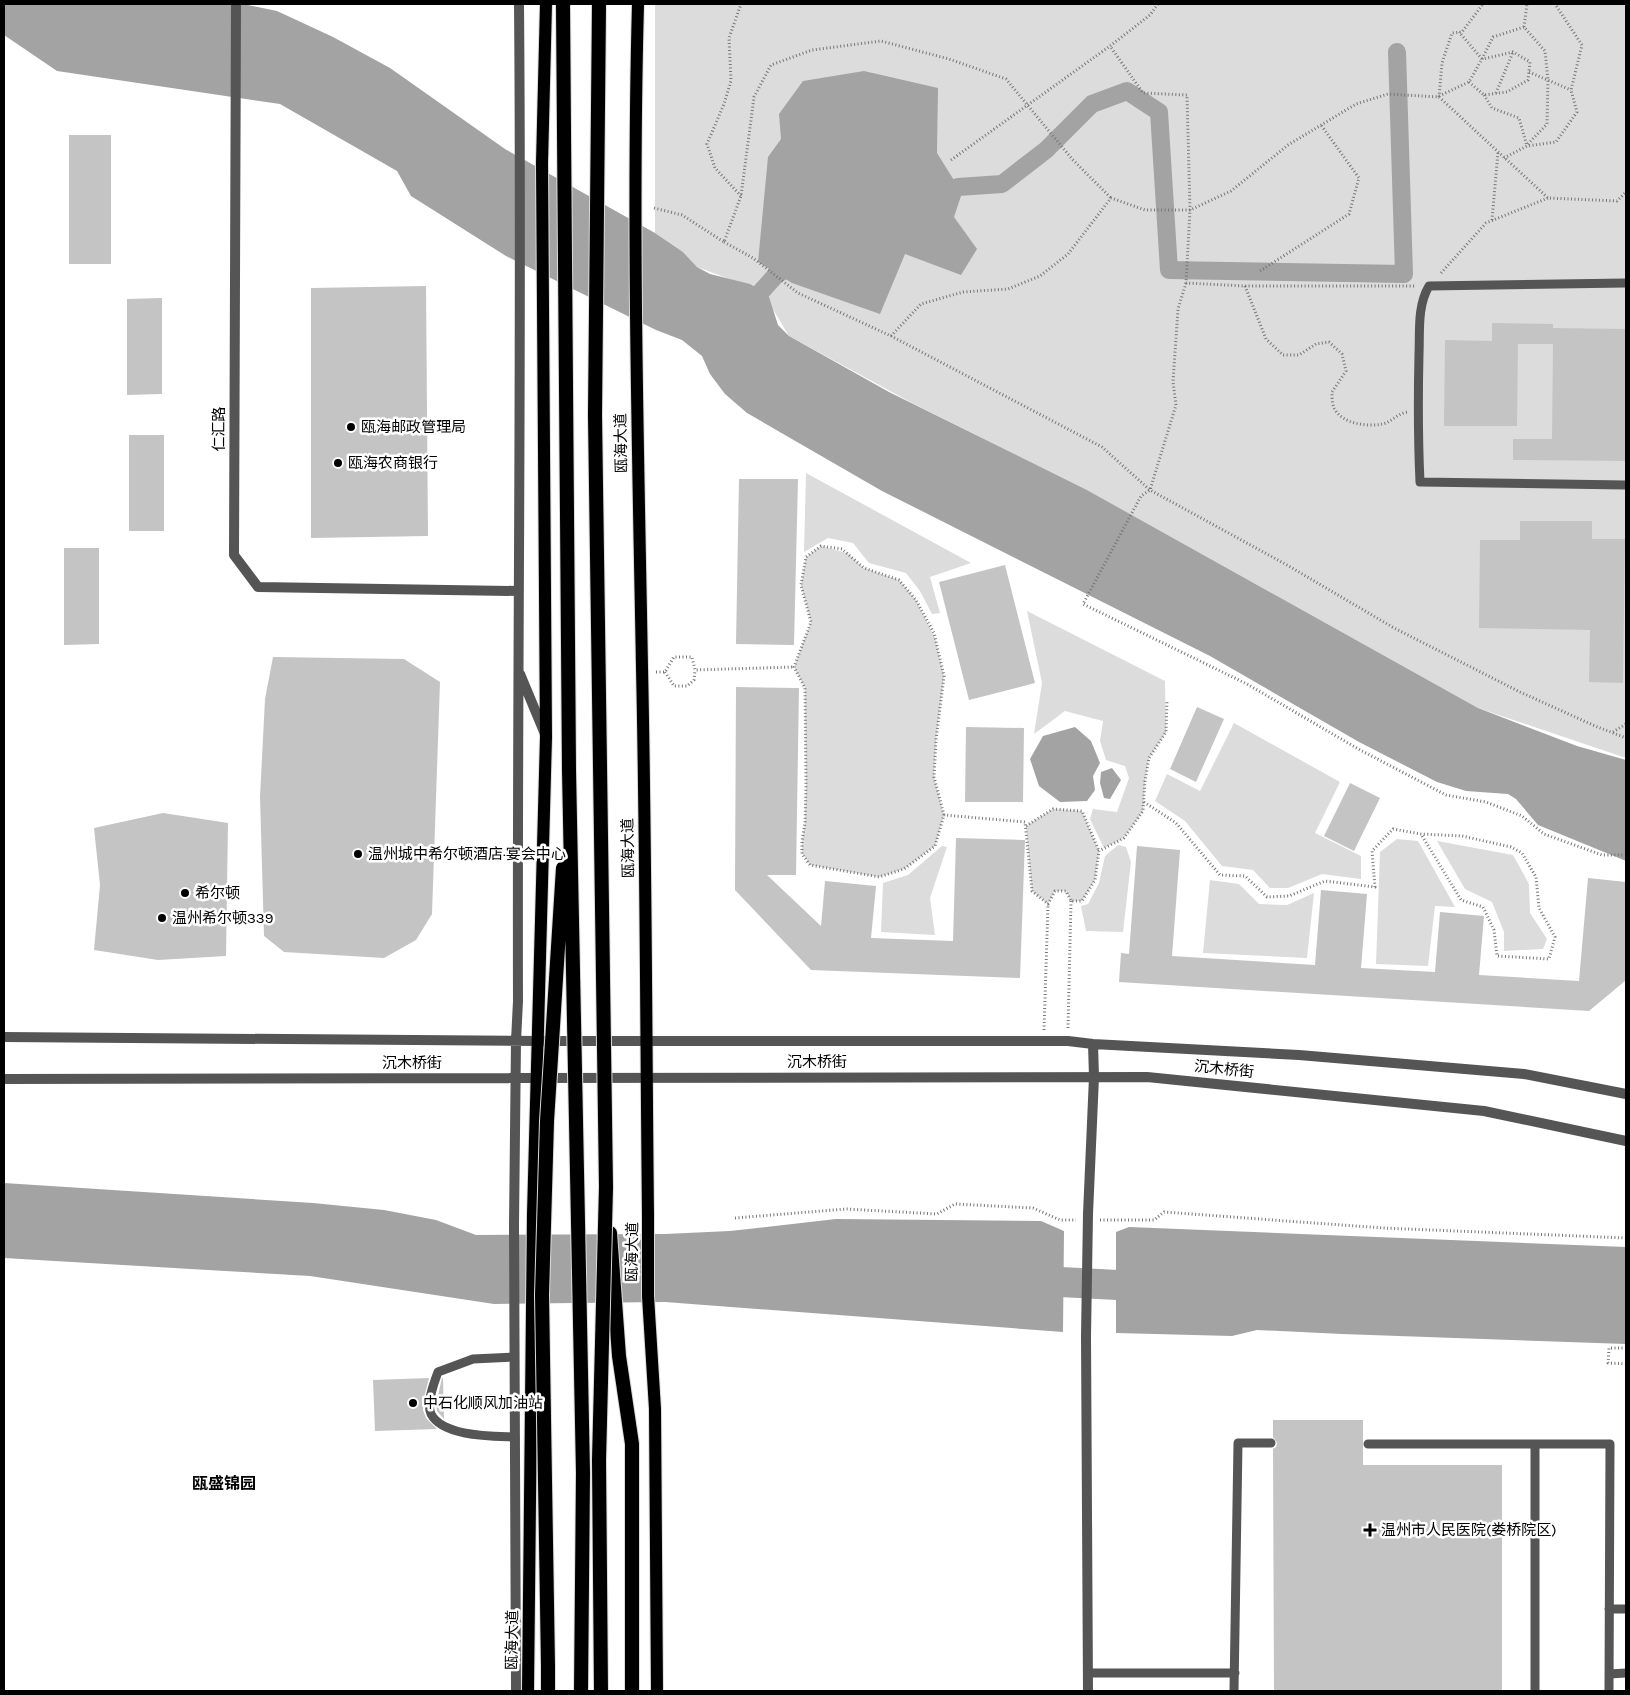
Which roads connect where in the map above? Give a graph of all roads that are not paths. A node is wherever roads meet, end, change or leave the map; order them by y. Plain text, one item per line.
1 (236, 4) edge
2 (519, 4) edge
3 (546, 4) edge
4 (563, 4) edge
5 (599, 4) edge
6 (604, 4) edge
7 (638, 4) edge
8 (600, 46) junction
9 (1626, 283) edge
10 (1626, 485) edge
11 (518, 590) junction
12 (518, 668) junction
13 (546, 737) junction
14 (569, 770) junction
15 (4, 1037) edge
16 (516, 1041) junction
17 (538, 1041) junction
18 (646, 1041) junction
19 (1093, 1044) junction
20 (1094, 1077) junction
21 (516, 1078) junction
22 (537, 1078) junction
23 (647, 1078) junction
24 (4, 1079) edge
25 (1626, 1094) edge
26 (1626, 1140) edge
27 (606, 1186) junction
28 (514, 1357) junction
29 (515, 1437) junction
30 (1271, 1443) dead end
31 (1368, 1444) dead end
32 (1535, 1444) junction
33 (1609, 1609) junction
34 (1626, 1609) edge
35 (1626, 1672) edge
36 (1088, 1673) junction
37 (1235, 1673) junction
38 (1609, 1674) junction
39 (516, 1691) edge
40 (528, 1691) edge
41 (548, 1691) edge
42 (581, 1691) edge
43 (600, 1691) edge
44 (632, 1691) edge
45 (657, 1691) edge
46 (1088, 1691) edge
47 (1234, 1691) edge
48 (1535, 1691) edge
49 (1609, 1691) edge

1 - 11 street, 仁汇路
2 - 11 street
3 - 13 main road
4 - 14 highway, bridge
5 - 8 highway, 瓯海大道, bridge
6 - 8 highway, bridge
7 - 18 main road, 瓯海大道
8 - 27 highway, 瓯海大道, bridge
9 - 10 lane
11 - 12 street
12 - 13 street
12 - 16 street
13 - 17 main road
14 - 41 highway, bridge
14 - 42 highway, bridge
15 - 16 street, 沉木桥街
16 - 17 street, 沉木桥街
16 - 21 street
17 - 18 street, 沉木桥街
17 - 22 main road
18 - 19 street, 沉木桥街
18 - 23 main road, 瓯海大道
19 - 20 street
19 - 25 street, 沉木桥街
20 - 23 street, 沉木桥街
20 - 26 street, 沉木桥街
20 - 36 street, bridge
21 - 22 street, 沉木桥街
21 - 24 street, 沉木桥街
21 - 28 street
22 - 23 street, 沉木桥街
22 - 40 main road, 瓯海大道
23 - 45 main road, 瓯海大道
27 - 43 highway, 瓯海大道, bridge
27 - 44 highway, bridge
28 - 29 street
28 - 29 lane
29 - 39 street
30 - 37 lane
31 - 32 lane
32 - 33 lane
32 - 48 lane
33 - 34 lane
33 - 38 lane
35 - 38 lane
36 - 37 lane
36 - 46 street
37 - 47 lane
38 - 49 lane

